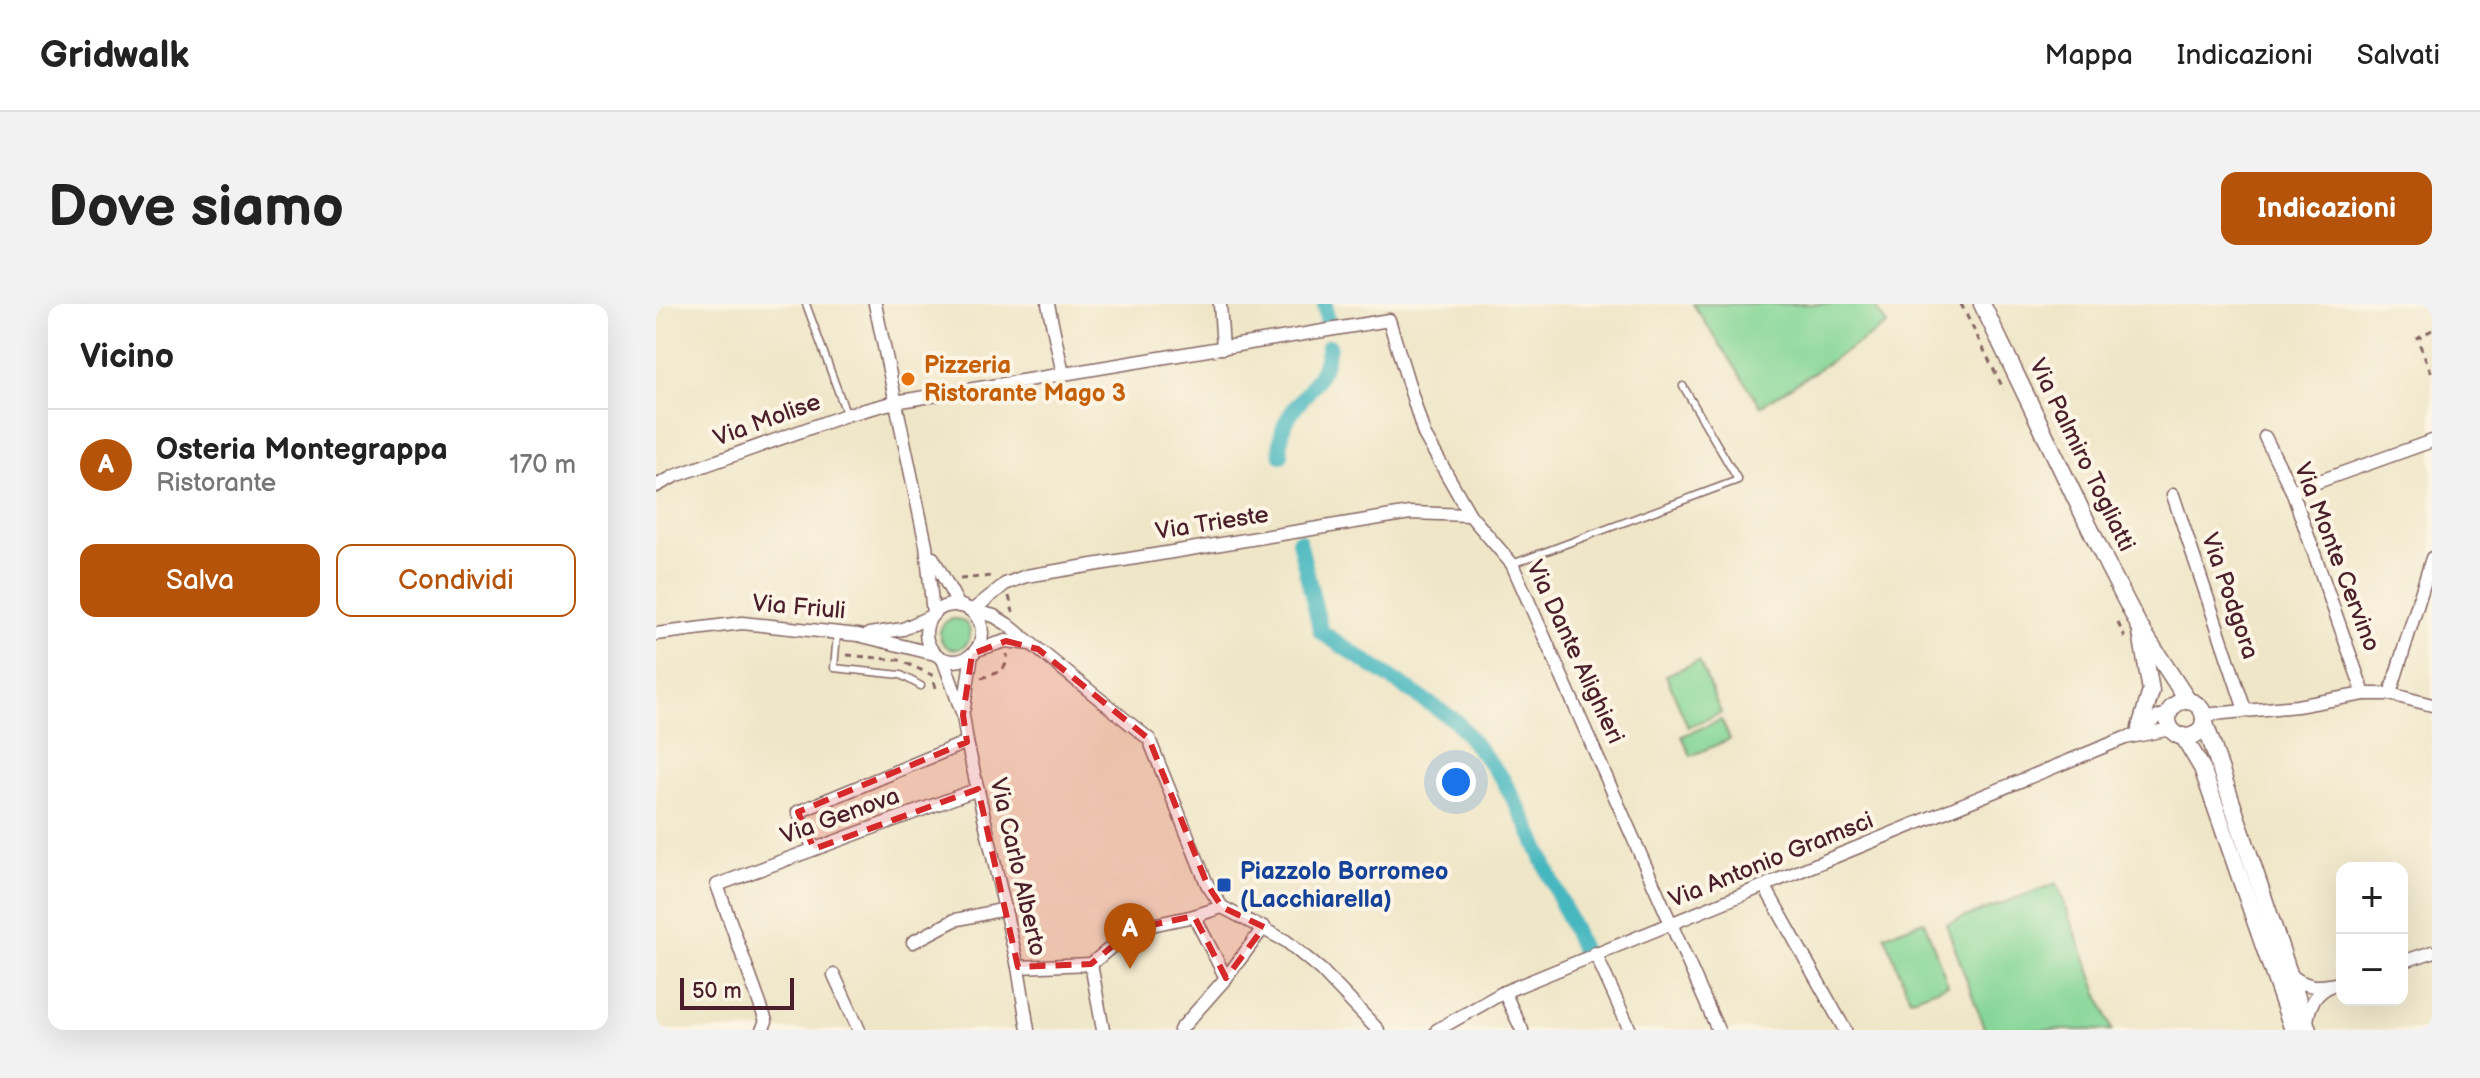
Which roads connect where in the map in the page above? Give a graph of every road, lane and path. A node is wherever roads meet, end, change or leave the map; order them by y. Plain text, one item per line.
1 (806, 304) edge
2 (875, 304) edge
3 (1048, 304) edge
4 (1220, 304) edge
5 (1961, 304) edge
6 (1982, 304) edge
7 (1389, 320) joint
8 (2432, 330) edge
9 (1223, 348) junction
10 (1063, 374) junction
11 (2432, 374) edge
12 (1683, 386) dead end
13 (2008, 397) dead end
14 (895, 402) junction
15 (846, 415) junction
16 (2265, 437) dead end
17 (2432, 441) edge
18 (656, 486) edge
19 (2292, 491) junction
20 (2173, 495) dead end
21 (1470, 515) junction
22 (926, 545) junction
23 (2432, 558) edge
24 (1512, 564) junction
25 (951, 579) dead end
26 (1005, 584) junction
27 (967, 608) junction
28 (2112, 610) dead end
29 (932, 615) junction
30 (1007, 624) junction
31 (2139, 626) junction
32 (656, 634) edge
33 (837, 634) junction
34 (858, 635) junction
35 (2126, 639) dead end
36 (1006, 641) junction
37 (1030, 644) junction
38 (974, 652) junction
39 (939, 656) junction
40 (2149, 681) junction
41 (967, 683) junction
42 (921, 686) dead end
43 (2364, 694) junction
44 (2390, 694) junction
45 (2188, 701) junction
46 (2432, 705) edge
47 (2245, 710) junction
48 (963, 715) junction
49 (2204, 717) junction
50 (2173, 723) junction
51 (2140, 728) junction
52 (2125, 738) junction
53 (967, 742) junction
54 (978, 789) junction
55 (814, 849) junction
56 (1765, 887) junction
57 (1222, 907) junction
58 (1005, 909) junction
59 (1194, 916) junction
60 (1673, 923) junction
61 (1264, 927) junction
62 (913, 942) dead end
63 (2432, 952) edge
64 (1595, 953) junction
65 (2408, 960) edge
66 (1091, 964) junction
67 (1018, 967) junction
68 (2288, 971) junction
69 (834, 975) dead end
70 (1226, 978) junction
71 (2336, 984) edge
72 (1504, 992) junction
73 (762, 1030) edge
74 (859, 1030) edge
75 (1028, 1030) edge
76 (1103, 1030) edge
77 (1180, 1030) edge
78 (1378, 1030) edge
79 (1437, 1030) edge
80 (1522, 1030) edge
81 (1630, 1030) edge
82 (1718, 1030) edge
83 (1845, 1030) edge
84 (2303, 1030) edge

1 - 15 lane
2 - 14 street, Via Carlo Alberto
3 - 10 street
4 - 9 street
5 - 13 path
6 - 31 street, Via Palmiro Togliatti
7 - 9 street, Via Molise
7 - 21 street, Via Dante Alighieri
8 - 11 path
9 - 10 street, Via Molise
10 - 14 street, Via Molise
12 - 24 lane
14 - 15 street, Via Molise
14 - 22 street, Via Carlo Alberto
15 - 18 street, Via Molise
16 - 19 street, Via Monte Cervino
17 - 19 street
19 - 43 street, Via Monte Cervino
20 - 47 street, Via Podgora
21 - 24 street, Via Dante Alighieri
21 - 26 street, Via Trieste
22 - 27 street, Via Carlo Alberto
22 - 29 street, Via Carlo Alberto
23 - 44 street
24 - 60 street, Via Dante Alighieri
25 - 26 path
26 - 27 street, Via Trieste
26 - 30 path
27 - 29 street
27 - 30 street
27 - 38 street, Via Carlo Alberto
28 - 35 path
29 - 34 street
29 - 39 street, Via Carlo Alberto
30 - 37 street
31 - 40 street, Via Palmiro Togliatti
31 - 45 street, Via Palmiro Togliatti
32 - 33 street, Via Friuli
33 - 34 street, Via Friuli
33 - 42 lane
34 - 39 street, Via Friuli
36 - 37 street
36 - 38 street
36 - 41 path
37 - 57 street
38 - 39 street
38 - 41 street, Via Carlo Alberto
39 - 48 street, Via Carlo Alberto
40 - 50 street, Via Palmiro Togliatti
40 - 51 street, Via Palmiro Togliatti
41 - 48 street, Via Carlo Alberto
43 - 44 street
43 - 47 street
44 - 46 street
45 - 49 street
45 - 50 street
47 - 49 street
48 - 53 street, Via Carlo Alberto
49 - 50 street
49 - 68 street
50 - 51 street, Via Antonio Gramsci
50 - 52 street, Via Antonio Gramsci
50 - 84 street, Via Palmiro Togliatti
51 - 52 street, Via Antonio Gramsci
52 - 56 street, Via Antonio Gramsci
53 - 54 street, Via Carlo Alberto
53 - 55 street
54 - 55 street, Via Genova
54 - 58 street, Via Carlo Alberto
55 - 73 street, Via Genova
56 - 60 street, Via Antonio Gramsci
56 - 83 street
57 - 59 street
57 - 61 street
58 - 62 street
58 - 67 street, Via Carlo Alberto
59 - 66 street
59 - 70 street
60 - 64 street, Via Antonio Gramsci
60 - 82 street, Via Dante Alighieri
61 - 70 street
61 - 78 street
63 - 65 street
64 - 72 street, Via Antonio Gramsci
64 - 81 street
66 - 67 street
66 - 76 street
67 - 75 street, Via Carlo Alberto
68 - 71 street
68 - 84 street
69 - 74 street
70 - 77 street
71 - 84 street
72 - 79 street, Via Antonio Gramsci
72 - 80 street

